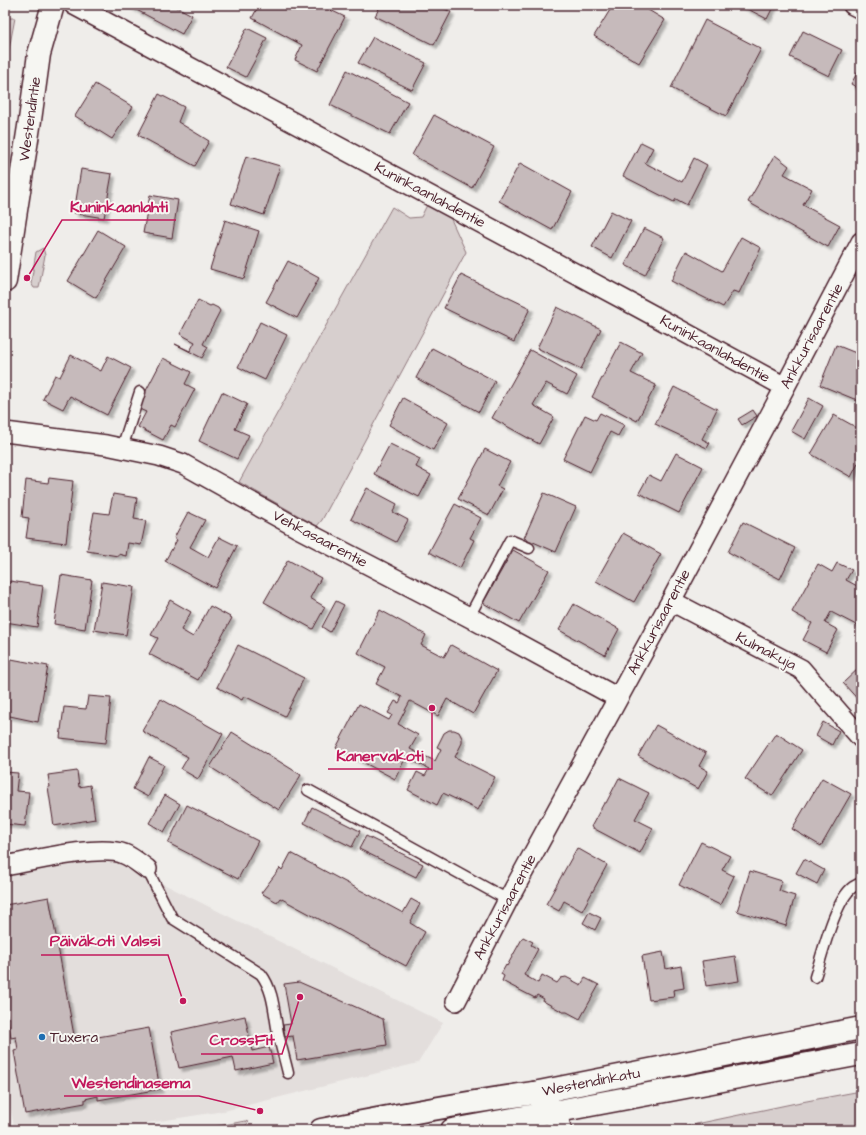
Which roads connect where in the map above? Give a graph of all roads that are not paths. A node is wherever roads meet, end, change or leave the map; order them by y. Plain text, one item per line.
1 (53, 5) edge
2 (74, 5) edge
3 (853, 5) edge
4 (861, 9) edge
5 (861, 242) edge
6 (5, 281) edge
7 (785, 387) junction
8 (140, 392) dead end
9 (5, 432) edge
10 (122, 448) junction
11 (529, 548) dead end
12 (671, 601) junction
13 (469, 617) junction
14 (618, 698) junction
15 (861, 738) edge
16 (308, 790) dead end
17 (5, 866) edge
18 (147, 869) joint
19 (861, 883) edge
20 (508, 900) junction
21 (816, 977) dead end
22 (456, 1001) dead end
23 (861, 1028) edge
24 (861, 1054) edge
25 (288, 1073) dead end
26 (534, 1093) junction
27 (557, 1121) edge
28 (532, 1123) edge
29 (320, 1130) edge
30 (452, 1130) edge

1 - 6 main road, Westendintie
2 - 7 street, Kuninkaanlahdentie
3 - 4 street
5 - 7 street, Ankkurisaarentie
7 - 12 street, Ankkurisaarentie
8 - 10 lane
9 - 10 street, Vehkasaarentie
10 - 13 street, Vehkasaarentie
11 - 13 lane
12 - 14 street, Ankkurisaarentie
12 - 15 street, Kulmakuja
13 - 14 street, Vehkasaarentie
14 - 20 street, Ankkurisaarentie
16 - 20 lane
17 - 18 street
18 - 25 lane
19 - 21 lane
20 - 22 street, Ankkurisaarentie
23 - 26 main road, Westendinkatu
24 - 27 main road, Westendinkatu
26 - 27 main road
26 - 28 main road
26 - 29 main road, Westendinkatu
27 - 28 main road, Westendinkatu
28 - 30 main road, Westendinkatu

